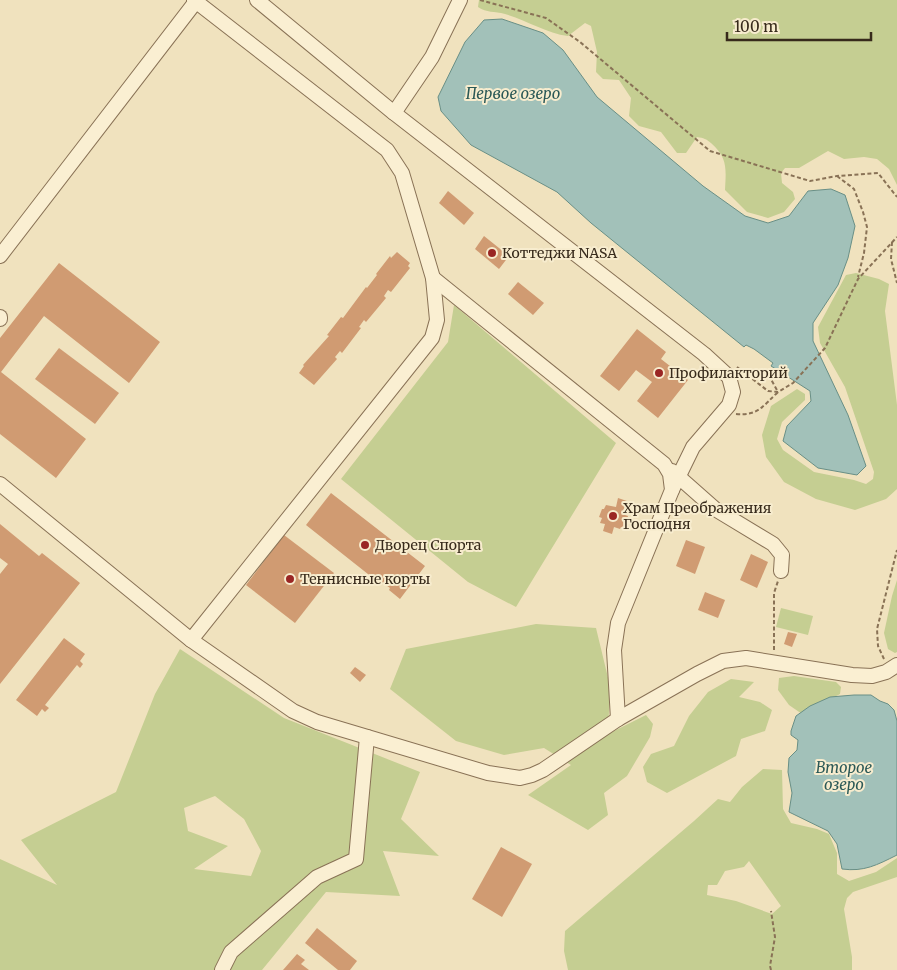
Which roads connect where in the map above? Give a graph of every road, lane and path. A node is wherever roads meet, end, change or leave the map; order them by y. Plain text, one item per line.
1 (195, 0) edge
2 (257, 0) edge
3 (460, 0) edge
4 (480, 0) edge
5 (394, 113) junction
6 (837, 176) junction
7 (897, 197) edge
8 (897, 237) edge
9 (892, 242) junction
10 (0, 256) edge
11 (433, 278) junction
12 (858, 279) junction
13 (897, 283) edge
14 (733, 365) dead end
15 (767, 372) dead end
16 (778, 392) junction
17 (722, 413) junction
18 (664, 464) junction
19 (677, 476) junction
20 (0, 484) edge
21 (672, 490) junction
22 (897, 550) edge
23 (781, 571) joint
24 (191, 640) junction
25 (774, 663) junction
26 (892, 669) edge
27 (618, 719) junction
28 (367, 737) junction
29 (771, 911) dead end
30 (222, 970) edge
31 (771, 970) edge

1 - 10 street
1 - 11 street
2 - 5 street
3 - 5 street
4 - 6 path
5 - 17 street
6 - 7 path
6 - 12 path
8 - 9 path
9 - 12 path
9 - 13 path
11 - 18 street
11 - 24 street
12 - 16 path
14 - 16 path
15 - 16 path
16 - 17 path
17 - 19 street
18 - 19 street
18 - 21 street
19 - 21 street
19 - 23 street
20 - 24 street
21 - 27 street
22 - 26 path
23 - 25 path
24 - 28 street
25 - 26 street
25 - 27 street
27 - 28 street
28 - 30 street
29 - 31 path

